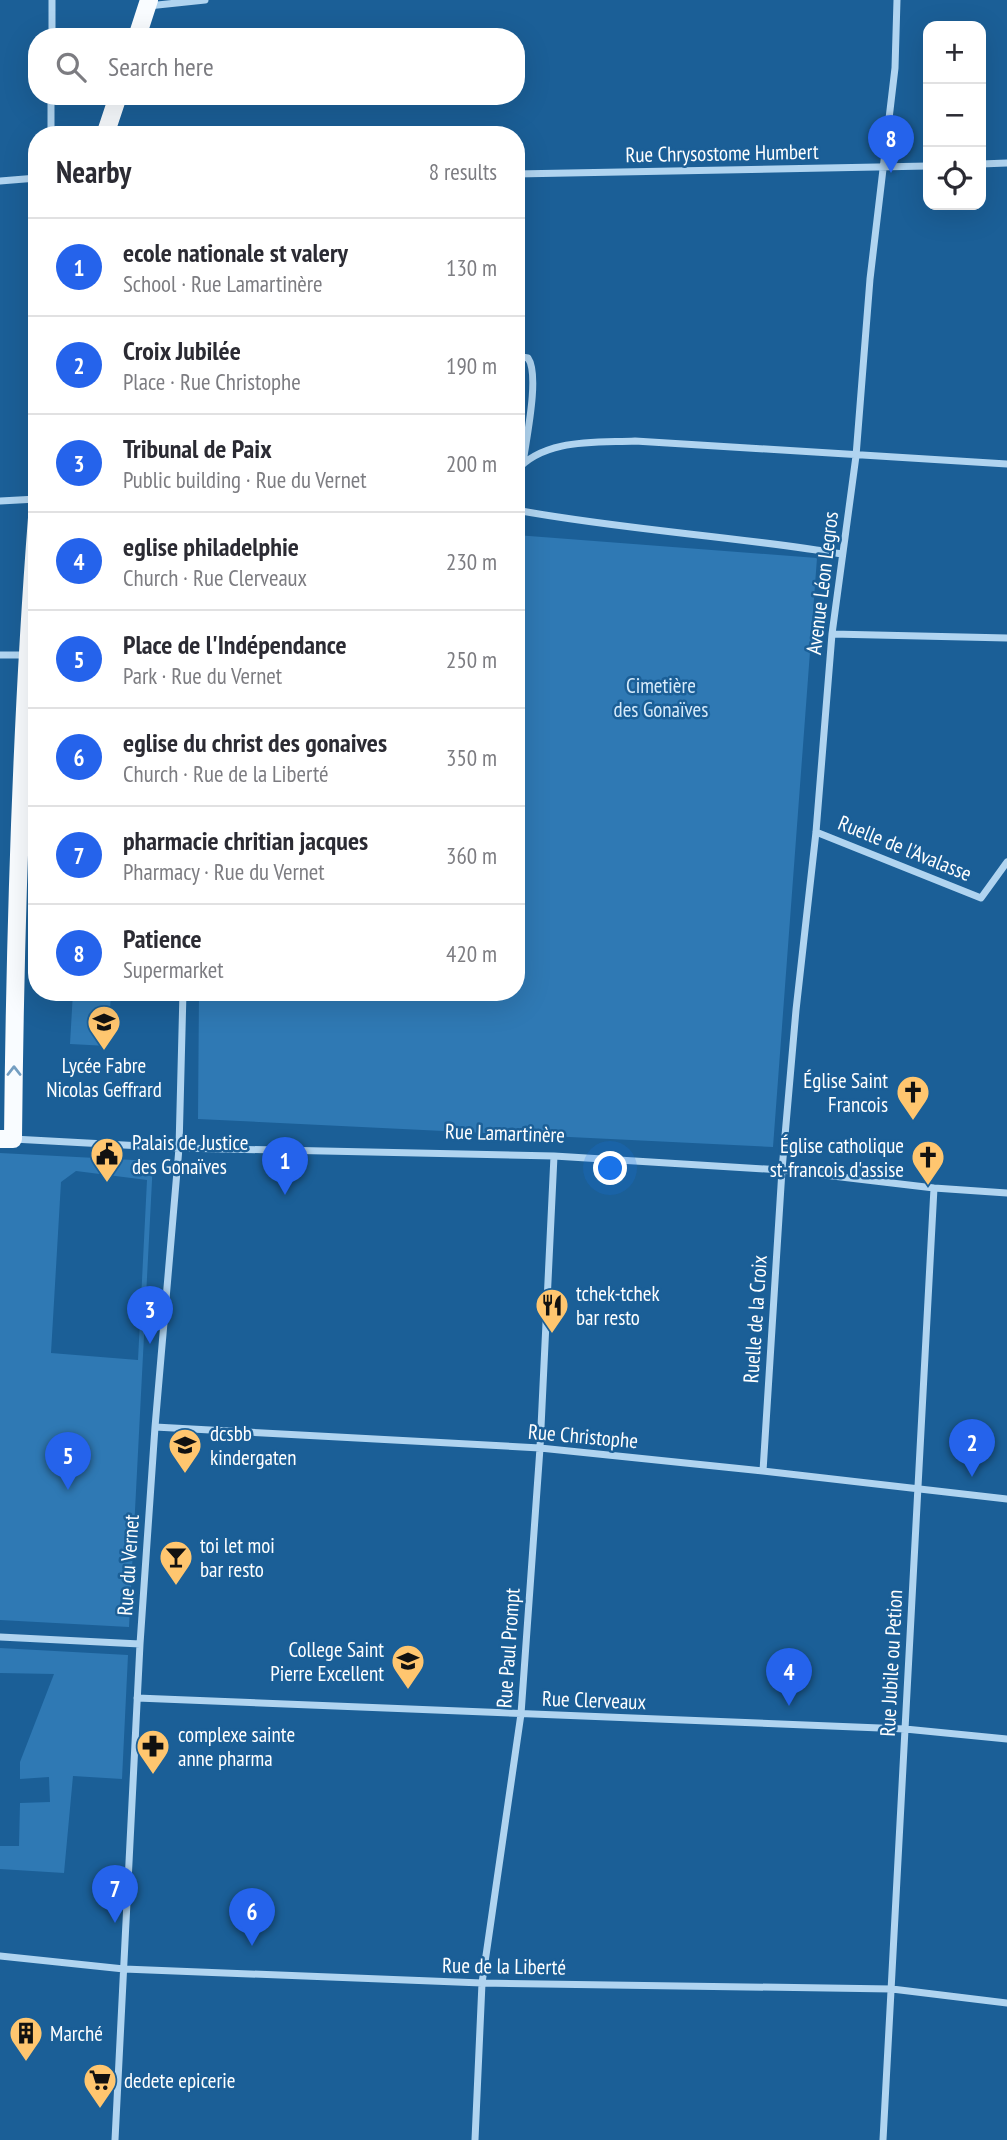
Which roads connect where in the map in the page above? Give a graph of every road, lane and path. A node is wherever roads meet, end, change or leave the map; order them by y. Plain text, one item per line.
1 (52, 0) edge
2 (205, 0) edge
3 (897, 0) edge
4 (148, 3) edge
5 (52, 28) edge
6 (140, 28) edge
7 (51, 105) edge
8 (115, 105) edge
9 (51, 126) edge
10 (108, 126) edge
11 (1007, 163) edge
12 (986, 164) edge
13 (923, 166) edge
14 (883, 168) junction
15 (525, 174) edge
16 (28, 179) edge
17 (0, 181) edge
18 (525, 358) edge
19 (525, 448) edge
20 (856, 456) junction
21 (525, 462) edge
22 (1007, 464) edge
23 (28, 499) edge
24 (0, 501) edge
25 (525, 512) edge
26 (842, 554) junction
27 (832, 634) junction
28 (1007, 638) edge
29 (28, 641) edge
30 (0, 655) edge
31 (27, 655) junction
32 (816, 832) junction
33 (1007, 862) edge
34 (14, 999) junction
35 (183, 1001) edge
36 (0, 1022) edge
37 (7, 1139) edge
38 (179, 1148) junction
39 (554, 1156) junction
40 (782, 1170) junction
41 (934, 1188) junction
42 (1007, 1193) edge
43 (155, 1427) junction
44 (540, 1448) junction
45 (763, 1471) junction
46 (918, 1489) junction
47 (1007, 1499) edge
48 (0, 1637) edge
49 (140, 1644) junction
50 (138, 1698) junction
51 (521, 1714) junction
52 (905, 1729) junction
53 (1007, 1740) edge
54 (0, 1956) edge
55 (124, 1969) junction
56 (482, 1983) junction
57 (892, 1989) junction
58 (1007, 2003) edge
59 (115, 2140) edge
60 (475, 2140) edge
61 (883, 2140) edge

1 - 5 street
2 - 4 street
3 - 14 street, Avenue Léon Legros
4 - 6 main road
7 - 9 street
8 - 10 main road
11 - 12 street
13 - 14 street, Rue Chrysostome Humbert
14 - 15 street, Rue Chrysostome Humbert
14 - 20 street, Avenue Léon Legros
16 - 17 street
18 - 19 street
20 - 21 street
20 - 22 street
20 - 26 street, Avenue Léon Legros
23 - 24 street
25 - 26 street
26 - 27 street, Avenue Léon Legros
27 - 28 street
27 - 32 street, Avenue Léon Legros
29 - 31 main road
30 - 31 street
31 - 34 main road
32 - 33 street, Ruelle de l'Avalasse
32 - 40 street, Avenue Léon Legros
34 - 36 main road
37 -> 34 main road
35 - 38 street, Rue du Vernet
37 - 38 street, Rue Lamartinère
38 - 39 street, Rue Lamartinère
38 - 43 street, Rue du Vernet
39 - 40 street, Rue Lamartinère
39 - 44 street, Rue Paul Prompt
40 - 41 street, Rue Lamartinère
40 - 45 street, Ruelle de la Croix
41 - 42 street, Rue Lamartinère
41 - 46 street, Rue Jubile ou Petion
43 - 44 street, Rue Christophe
43 - 49 street, Rue du Vernet
44 - 45 street, Rue Christophe
44 - 51 street, Rue Paul Prompt
45 - 46 street, Rue Christophe
46 - 47 street, Rue Christophe
46 - 52 street, Rue Jubile ou Petion
48 - 49 street
49 - 50 street, Rue du Vernet
50 - 51 street, Rue Clerveaux
50 - 55 street, Rue du Vernet
51 - 52 street, Rue Clerveaux
51 - 56 street, Rue Paul Prompt
52 - 53 street, Rue Clerveaux
52 - 57 street, Rue Jubile ou Petion
54 - 55 street, Rue de la Liberté
55 - 56 street, Rue de la Liberté
55 - 59 street, Rue du Vernet
56 - 57 street, Rue de la Liberté
56 - 60 street, Rue Paul Prompt
57 - 58 street, Rue de la Liberté
57 - 61 street, Rue Jubile ou Petion

